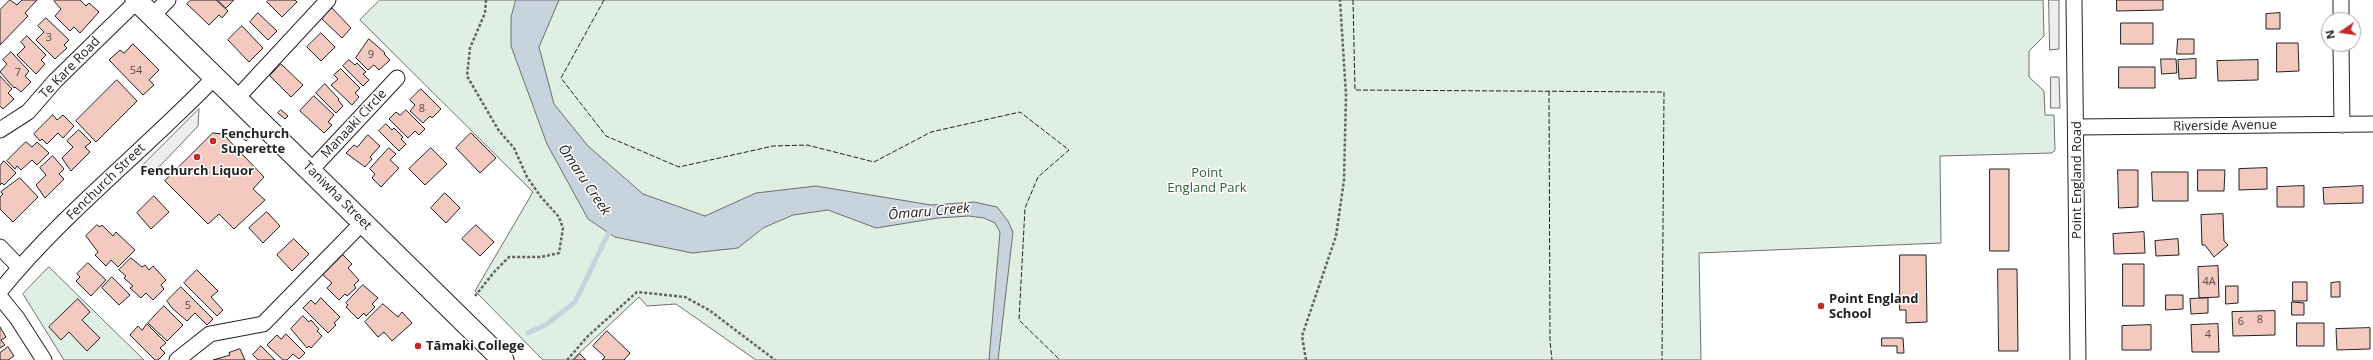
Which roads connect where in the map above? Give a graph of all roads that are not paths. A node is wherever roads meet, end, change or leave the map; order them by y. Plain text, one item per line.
1 (168, 0) edge
2 (328, 0) edge
3 (2074, 0) edge
4 (2341, 0) edge
5 (137, 1) edge
6 (2341, 12) edge
7 (152, 16) junction
8 (2341, 52) edge
9 (215, 77) junction
10 (397, 78) dead end
11 (237, 98) junction
12 (2373, 124) edge
13 (2342, 125) junction
14 (2077, 127) junction
15 (0, 130) edge
16 (311, 170) junction
17 (363, 222) junction
18 (0, 247) edge
19 (19, 267) junction
20 (0, 291) edge
21 (0, 297) edge
22 (44, 360) edge
23 (177, 360) edge
24 (503, 360) edge
25 (2078, 360) edge

1 - 7 street
2 - 11 street
3 - 14 street, Point England Road
4 - 6 street
5 - 7 main road, Taniwha Street
5 - 15 street, Te Kare Road
7 - 9 main road, Taniwha Street
8 - 13 street
9 - 11 main road, Taniwha Street
9 - 19 street, Fenchurch Street
10 - 16 street, Manaaki Circle
11 - 16 main road, Taniwha Street
12 - 13 street, Riverside Avenue
13 - 14 street, Riverside Avenue
14 - 25 street, Point England Road
16 - 17 main road, Taniwha Street
17 - 23 street
17 - 24 main road, Taniwha Street
18 - 19 street
19 - 20 street, Fenchurch Street
21 - 22 street

